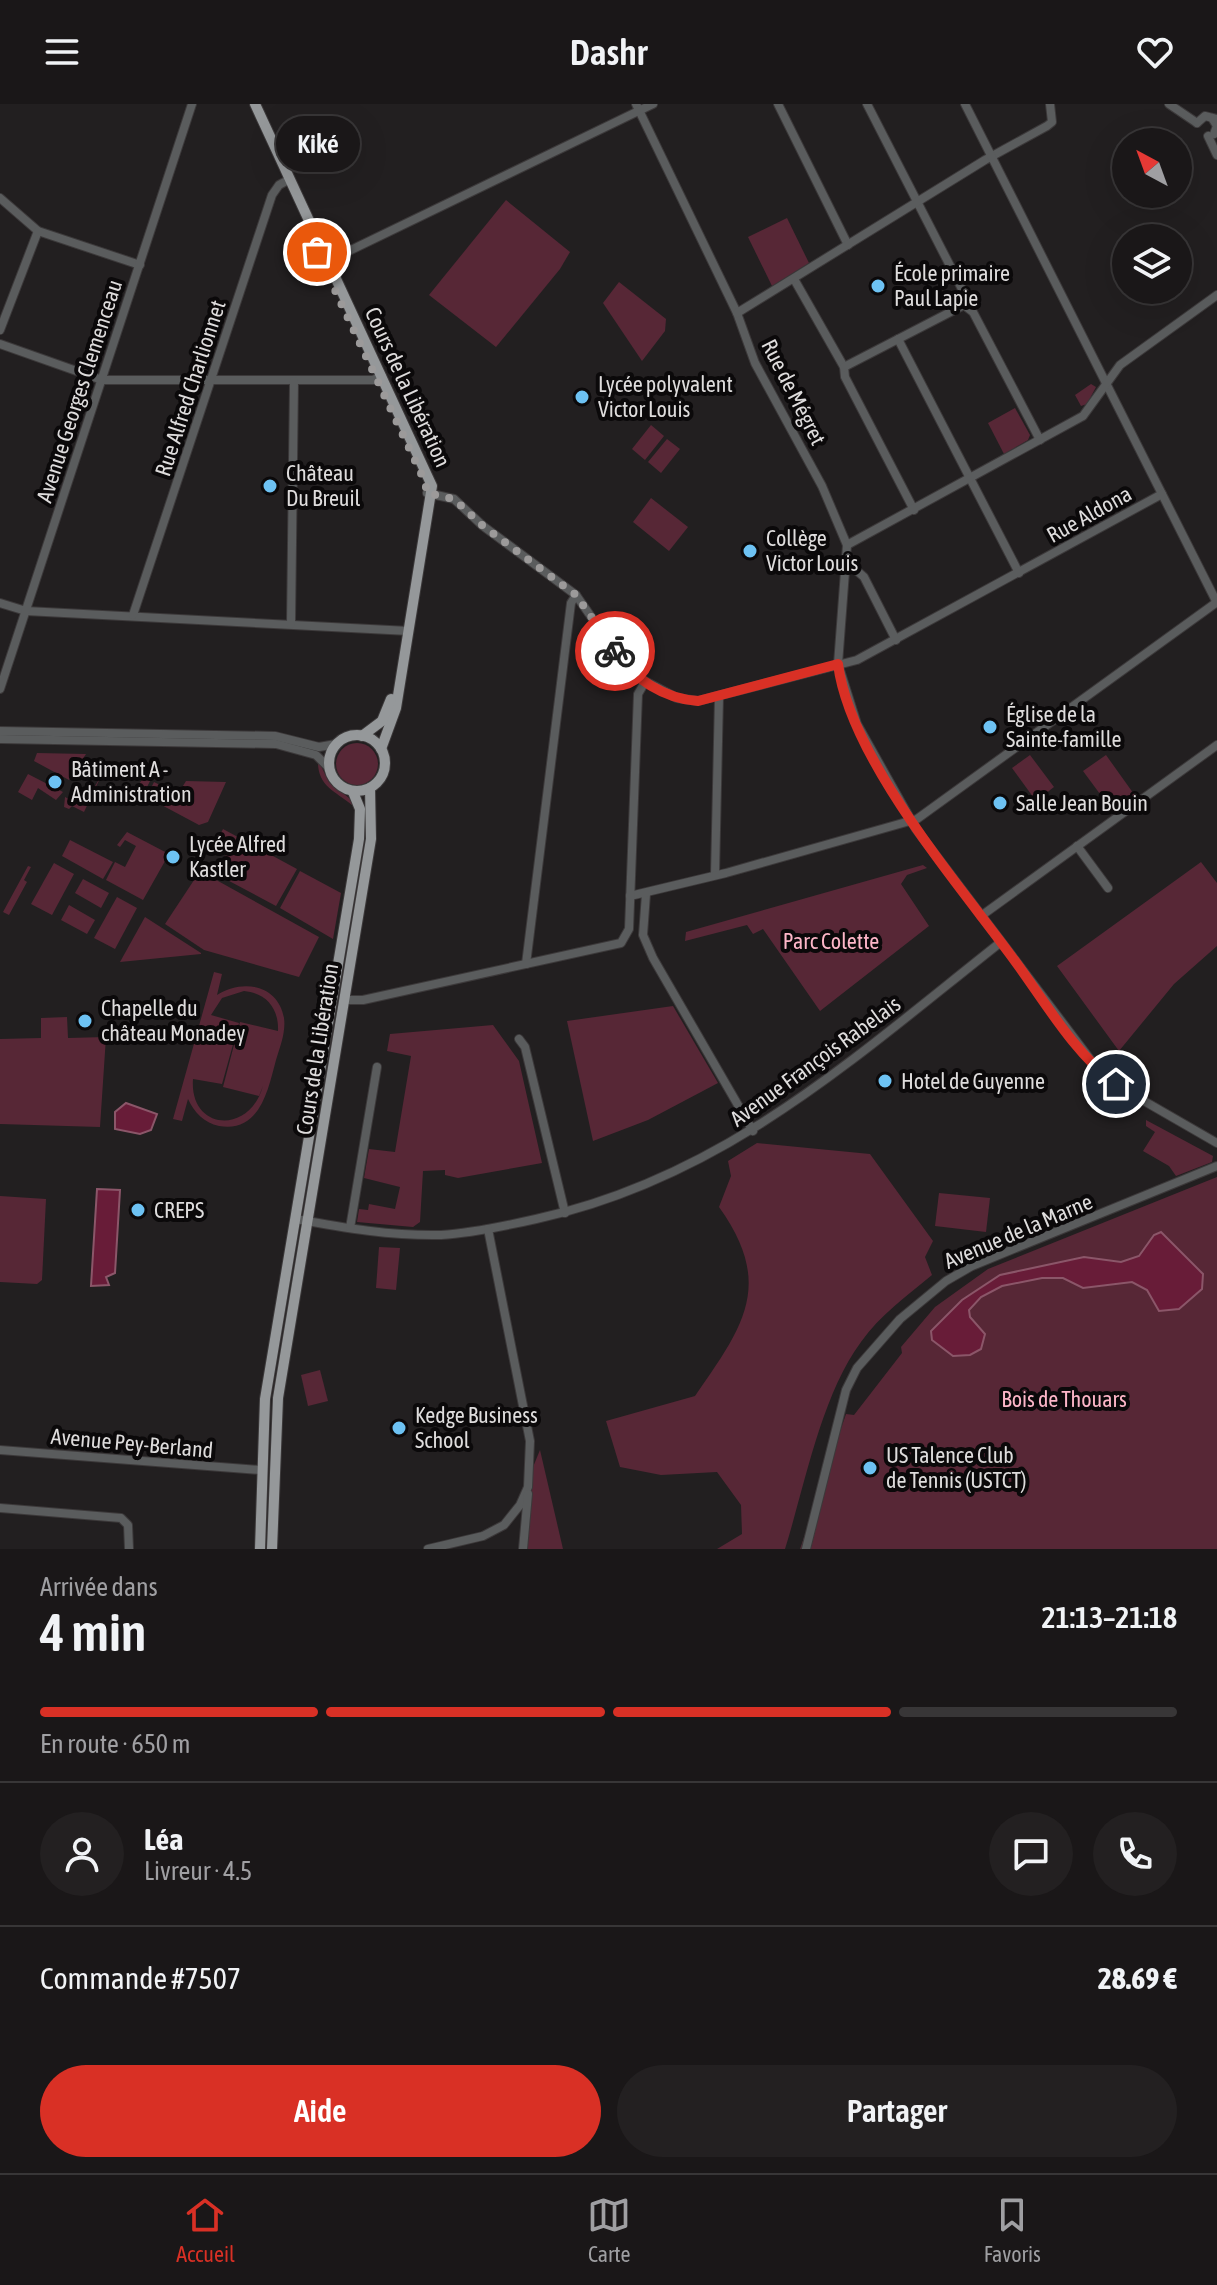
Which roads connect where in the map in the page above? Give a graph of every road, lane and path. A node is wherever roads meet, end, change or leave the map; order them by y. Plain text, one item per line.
1 (192, 104) edge
2 (248, 104) edge
3 (255, 104) edge
4 (653, 104) edge
5 (778, 104) edge
6 (867, 104) edge
7 (965, 104) edge
8 (1050, 104) edge
9 (1169, 104) edge
10 (638, 108) edge
11 (1215, 118) edge
12 (1197, 123) junction
13 (1213, 134) edge
14 (1217, 155) edge
15 (991, 156) junction
16 (287, 180) junction
17 (0, 198) edge
18 (916, 203) junction
19 (38, 231) junction
20 (848, 245) junction
21 (325, 262) junction
22 (140, 265) junction
23 (794, 279) junction
24 (1217, 295) edge
25 (964, 305) junction
26 (737, 313) junction
27 (0, 330) edge
28 (898, 339) junction
29 (0, 344) edge
30 (844, 367) junction
31 (379, 377) junction
32 (102, 380) junction
33 (212, 381) junction
34 (294, 381) junction
35 (1106, 384) junction
36 (1040, 440) junction
37 (970, 479) junction
38 (429, 493) junction
39 (1162, 494) junction
40 (914, 510) junction
41 (847, 545) junction
42 (845, 568) junction
43 (1019, 573) junction
44 (576, 595) junction
45 (1217, 602) edge
46 (0, 603) edge
47 (26, 611) junction
48 (133, 615) junction
49 (291, 624) junction
50 (406, 630) junction
51 (896, 640) junction
52 (838, 664) junction
53 (645, 682) junction
54 (0, 689) edge
55 (719, 697) junction
56 (0, 731) edge
57 (362, 736) junction
58 (142, 738) junction
59 (0, 739) edge
60 (336, 744) junction
61 (1217, 745) edge
62 (381, 749) junction
63 (328, 767) junction
64 (370, 788) junction
65 (353, 792) junction
66 (911, 821) junction
67 (1077, 846) junction
68 (715, 875) junction
69 (1108, 888) dead end
70 (646, 894) junction
71 (630, 896) junction
72 (981, 916) junction
73 (346, 921) junction
74 (1001, 942) junction
75 (526, 964) junction
76 (346, 1000) junction
77 (519, 1039) dead end
78 (377, 1067) dead end
79 (320, 1076) junction
80 (753, 1131) junction
81 (1217, 1143) edge
82 (1217, 1166) edge
83 (565, 1213) junction
84 (296, 1219) junction
85 (309, 1221) junction
86 (350, 1228) junction
87 (488, 1229) junction
88 (292, 1313) junction
89 (0, 1450) edge
90 (260, 1470) junction
91 (528, 1487) junction
92 (0, 1508) edge
93 (129, 1549) edge
94 (262, 1549) edge
95 (272, 1549) edge
96 (428, 1549) edge
97 (523, 1549) edge
98 (806, 1549) edge

1 - 22 street, Avenue Georges Clemenceau
2 - 16 main road, Cours de la Libération
3 - 16 main road, Cours de la Libération
4 - 10 street
5 - 20 street
6 - 18 street
7 - 15 street, Rue Aldona
8 - 15 street
9 - 12 street
10 - 21 street
10 - 26 street, Rue de Mégret
11 - 12 street
11 - 13 street
12 - 13 street
13 - 14 street
15 - 18 street
15 - 35 street, Rue Aldona
16 - 21 main road, Cours de la Libération
16 - 33 street, Rue Alfred Charlionnet
17 - 19 street
18 - 20 street
18 - 25 street
19 - 22 street
19 - 27 street
20 - 23 street
21 - 31 main road, Cours de la Libération
22 - 32 street, Avenue Georges Clemenceau
23 - 26 street
23 - 30 street
24 - 35 street
25 - 28 street
25 - 36 street
26 - 41 street, Rue de Mégret
28 - 30 street
28 - 37 street
29 - 32 street
30 - 40 street
31 - 34 street
31 - 38 main road, Cours de la Libération
32 - 33 street
32 - 47 street, Avenue Georges Clemenceau
33 - 34 street
33 - 48 street, Rue Alfred Charlionnet
34 - 49 street
35 - 36 street
35 - 39 street, Rue Aldona
36 - 37 street
37 - 40 street
37 - 43 street
38 - 44 street
38 - 50 main road, Cours de la Libération
39 - 43 street, Rue Aldona
39 - 45 street
40 - 41 street
41 - 42 street, Rue de Mégret
42 - 51 street
42 - 52 street, Rue de Mégret
43 - 51 street, Rue Aldona
44 - 53 street
44 - 75 street
45 - 66 street
46 - 47 street
47 - 48 street
47 - 54 street, Avenue Georges Clemenceau
48 - 49 street
49 - 50 street
50 - 57 main road, Cours de la Libération
50 - 62 main road, Cours de la Libération
51 - 52 street, Rue Aldona
52 - 55 street, Rue Aldona
52 - 66 street
53 - 55 street, Rue Aldona
53 - 71 street
55 - 68 street
56 - 58 street
57 - 60 main road
57 - 62 main road
58 - 59 street
58 - 60 street
58 - 63 street
60 - 63 main road
61 - 67 street
62 - 64 main road
63 - 65 main road
64 - 65 main road
64 - 76 main road, Cours de la Libération
65 - 73 main road, Cours de la Libération
66 - 68 street
66 - 72 street
67 - 69 street
67 - 72 street
68 - 70 street
70 - 71 street
70 - 80 street
71 - 75 street
72 - 74 street
73 - 76 main road
73 - 79 main road, Cours de la Libération
74 - 80 street, Avenue François Rabelais
74 - 81 street
75 - 76 street
76 - 85 main road, Cours de la Libération
77 - 83 street
78 - 86 street
79 - 84 main road, Cours de la Libération
79 - 85 main road
80 - 83 street, Avenue François Rabelais
82 - 98 street, Avenue de la Marne
83 - 87 street, Avenue François Rabelais
84 - 85 street
84 - 88 main road
84 - 90 main road, Cours de la Libération
85 - 86 street, Avenue François Rabelais
85 - 88 main road, Cours de la Libération
86 - 87 street, Avenue François Rabelais
87 - 91 street
88 - 95 main road, Cours de la Libération
89 - 90 street, Avenue Pey-Berland
90 - 94 main road, Cours de la Libération
90 - 95 main road
91 - 96 street
91 - 97 street
92 - 93 street

